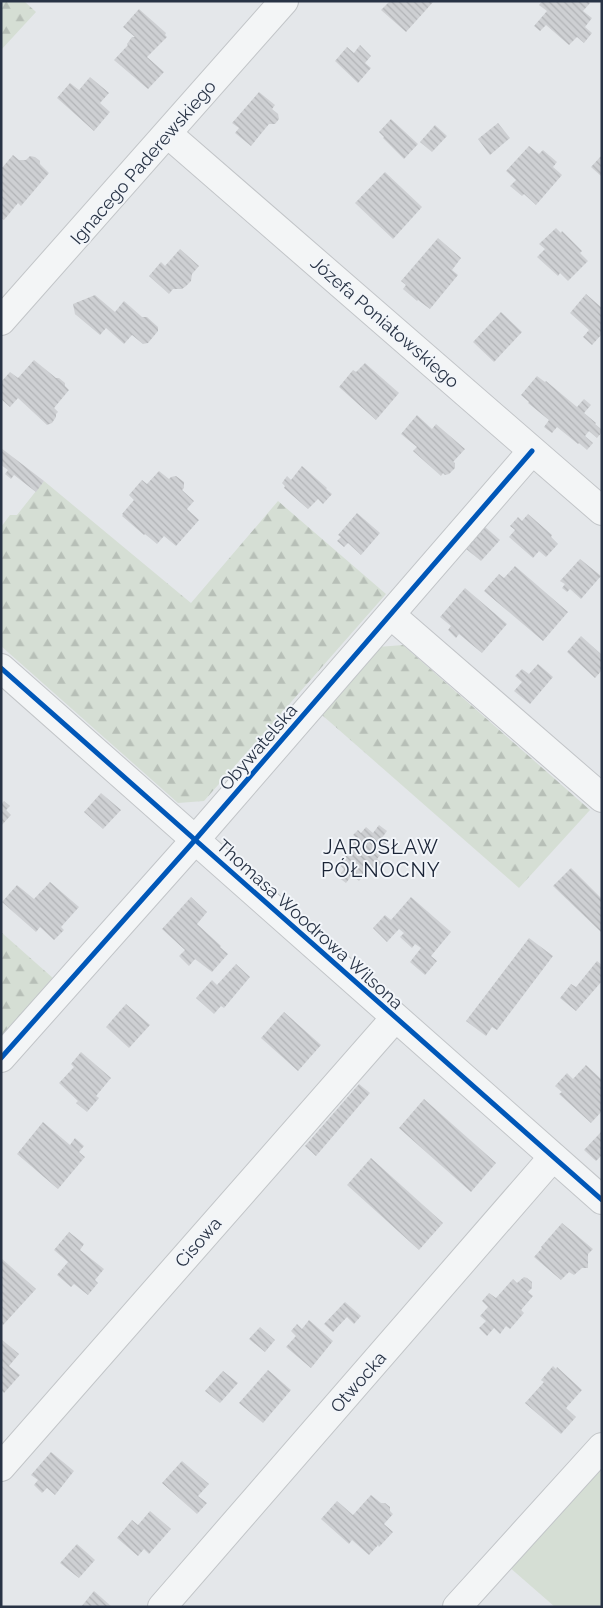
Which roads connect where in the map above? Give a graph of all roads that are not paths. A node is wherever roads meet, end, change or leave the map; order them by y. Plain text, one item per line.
1 (284, 1) edge
2 (168, 134) junction
3 (1, 322) edge
4 (532, 451) junction
5 (602, 511) edge
6 (391, 614) junction
7 (1, 668) edge
8 (602, 798) edge
9 (196, 840) junction
10 (395, 1018) junction
11 (1, 1058) edge
12 (554, 1157) junction
13 (602, 1200) edge
14 (602, 1447) edge
15 (1, 1468) edge
16 (162, 1607) edge
17 (457, 1607) edge

1 - 2 street, Ignacego Paderewskiego
2 - 3 street, Ignacego Paderewskiego
2 - 4 street, Józefa Poniatowskiego
4 - 5 street, Józefa Poniatowskiego
4 - 6 street, Obywatelska
6 - 8 street
6 - 9 street, Obywatelska
7 - 9 street, Thomasa Woodrowa Wilsona
9 - 10 street, Thomasa Woodrowa Wilsona
9 - 11 street, Obywatelska
10 - 12 street, Thomasa Woodrowa Wilsona
10 - 15 street, Cisowa
12 - 13 street, Thomasa Woodrowa Wilsona
12 - 16 street, Otwocka
14 - 17 street

